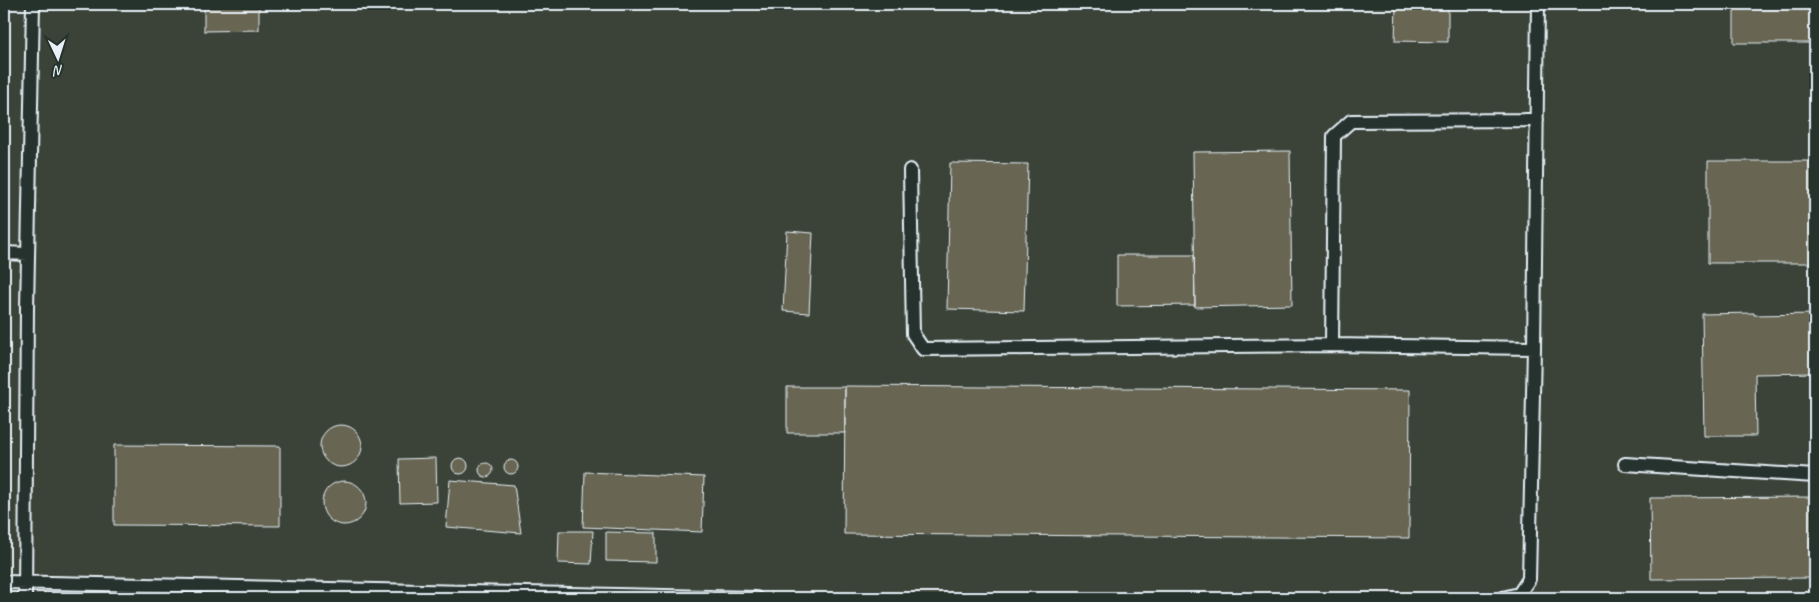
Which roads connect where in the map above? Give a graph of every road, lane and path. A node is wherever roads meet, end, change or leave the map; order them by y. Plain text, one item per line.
1 (33, 4) edge
2 (1538, 4) edge
3 (1537, 120) junction
4 (910, 170) dead end
5 (4, 253) edge
6 (28, 254) junction
7 (1332, 345) junction
8 (1534, 348) junction
9 (1625, 464) dead end
10 (1815, 476) edge
11 (4, 582) edge
12 (26, 582) junction
13 (25, 598) edge
14 (725, 598) edge
15 (756, 598) edge
16 (1503, 598) edge

1 - 6 lane
2 - 3 lane
3 - 7 lane
3 - 8 lane
4 - 7 lane
5 - 6 lane
6 - 12 lane
7 - 8 lane
8 - 16 lane
9 - 10 lane
11 - 12 lane
12 - 13 lane
12 - 14 lane
14 - 15 lane

